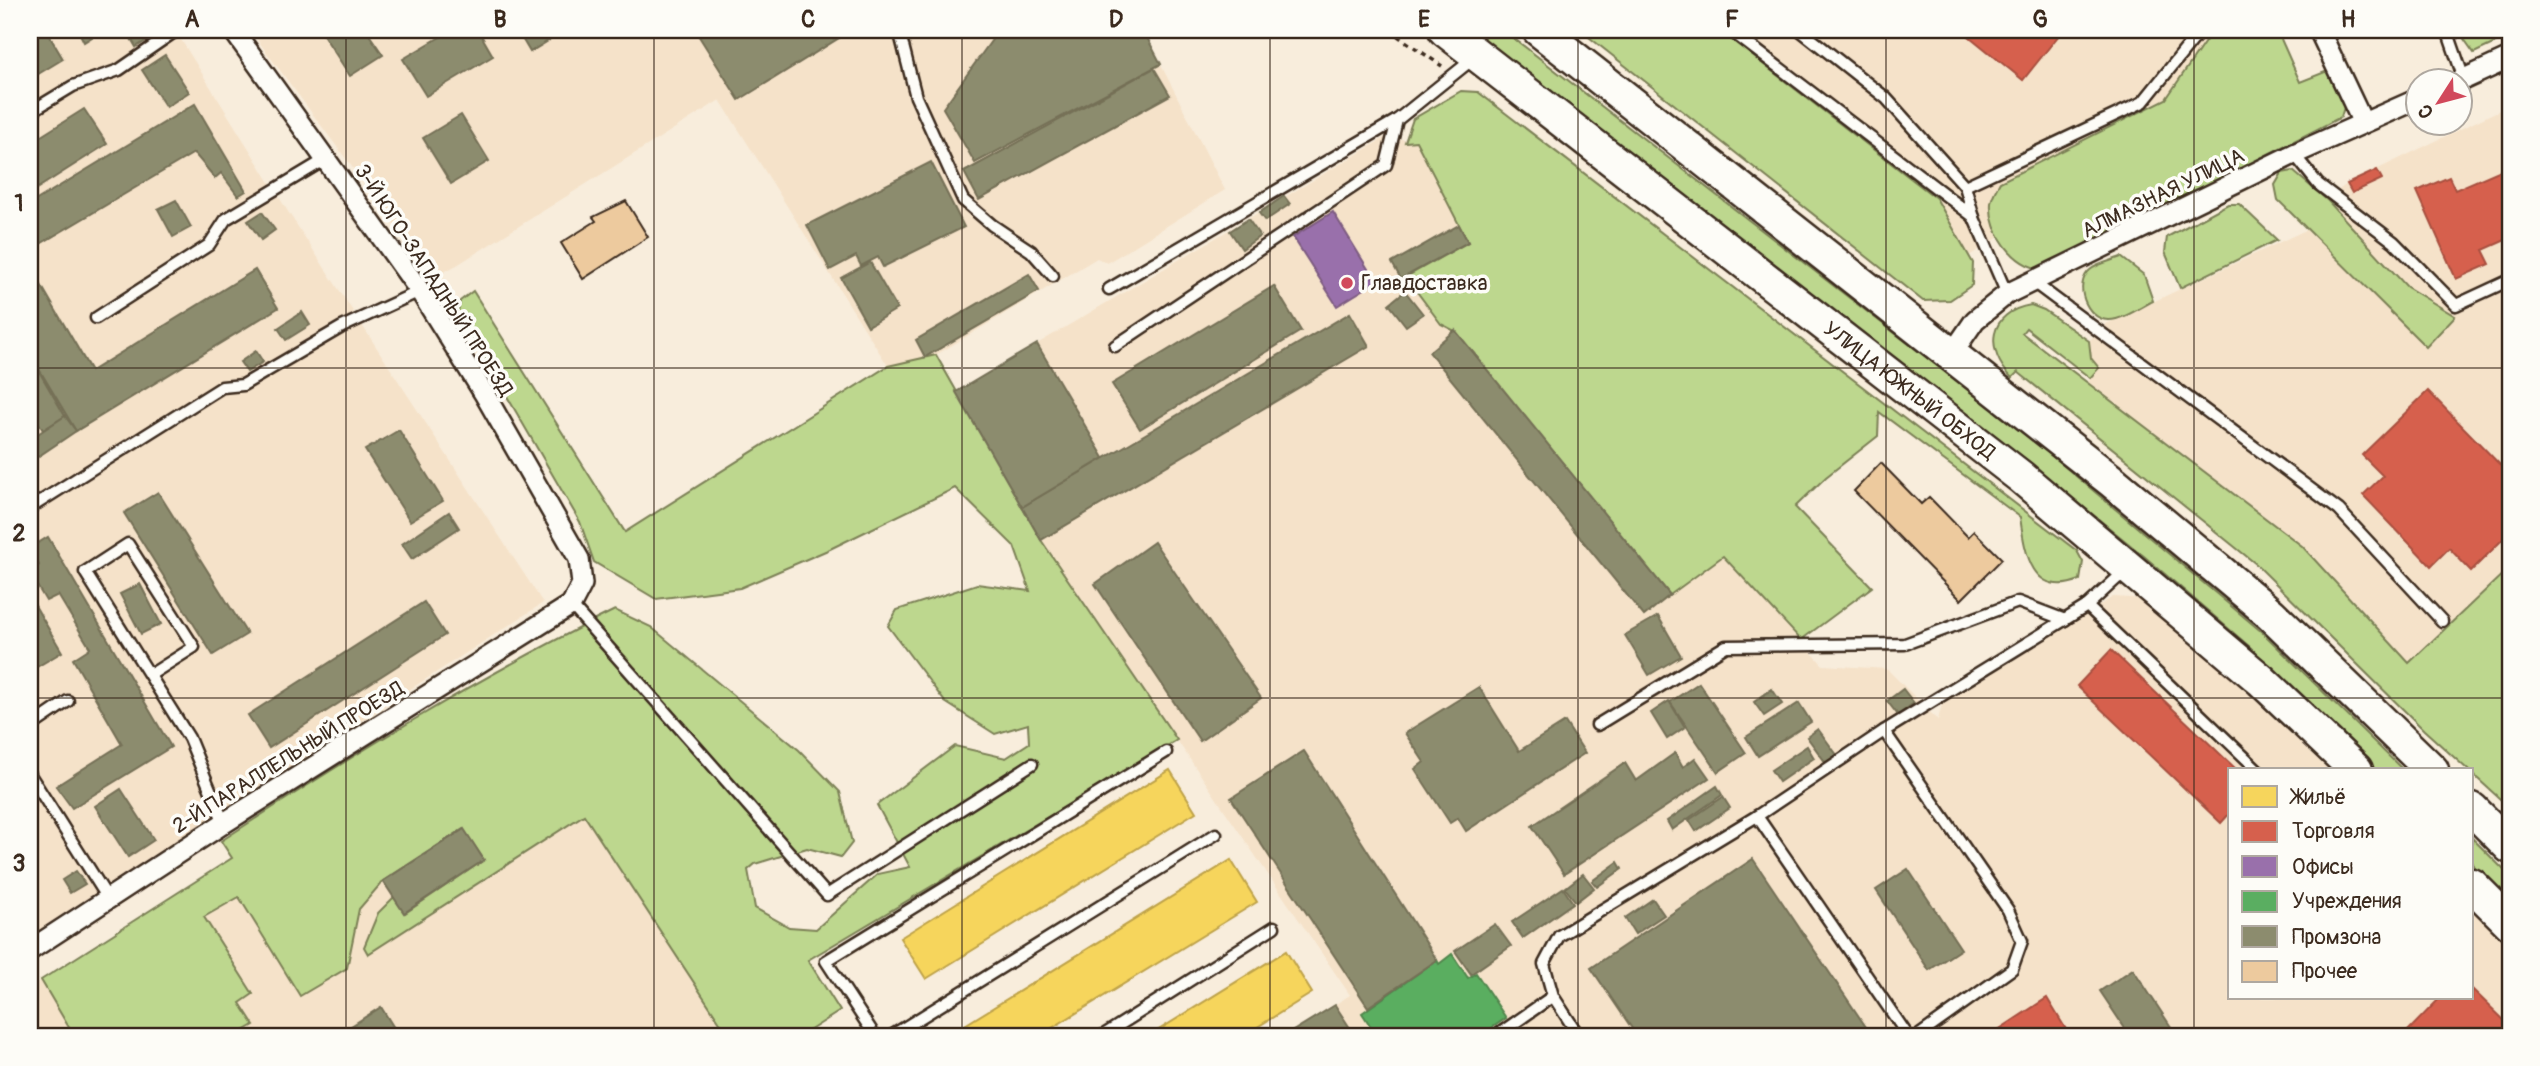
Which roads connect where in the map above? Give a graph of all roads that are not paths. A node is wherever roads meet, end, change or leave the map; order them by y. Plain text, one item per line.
1 (177, 30) edge
2 (233, 30) edge
3 (1445, 30) edge
4 (1539, 30) edge
5 (1730, 30) edge
6 (1800, 30) edge
7 (2201, 30) edge
8 (2319, 30) edge
9 (2447, 30) edge
10 (902, 31) edge
11 (1478, 55) junction
12 (2510, 58) edge
13 (2458, 66) edge
14 (2474, 74) edge
15 (2404, 105) edge
16 (30, 112) edge
17 (1396, 120) junction
18 (2363, 123) junction
19 (2294, 154) junction
20 (327, 159) junction
21 (1965, 186) junction
22 (1974, 218) junction
23 (1053, 276) dead end
24 (2510, 280) edge
25 (2033, 282) junction
26 (1109, 289) dead end
27 (420, 291) junction
28 (2007, 294) junction
29 (96, 318) dead end
30 (1115, 346) dead end
31 (1951, 355) junction
32 (30, 508) edge
33 (2130, 566) junction
34 (571, 605) junction
35 (2087, 606) junction
36 (2065, 620) junction
37 (2442, 621) dead end
38 (150, 675) junction
39 (68, 701) dead end
40 (1597, 724) dead end
41 (30, 727) edge
42 (1884, 731) junction
43 (1166, 752) dead end
44 (1032, 765) dead end
45 (2256, 768) edge
46 (2354, 768) edge
47 (2429, 768) edge
48 (30, 775) edge
49 (2474, 811) edge
50 (1757, 816) junction
51 (224, 823) junction
52 (1216, 834) dead end
53 (2510, 847) edge
54 (2474, 887) edge
55 (109, 900) junction
56 (2510, 923) edge
57 (1274, 927) dead end
58 (30, 950) edge
59 (1553, 996) junction
60 (875, 1036) edge
61 (891, 1036) edge
62 (1102, 1036) edge
63 (1496, 1036) edge
64 (1579, 1036) edge
65 (1908, 1036) edge
66 (1918, 1036) edge

1 - 16 lane
2 - 20 street, 3-Й ЮГО-ЗАПАДНЫЙ ПРОЕЗД
3 - 11 main road, УЛИЦА ЮЖНЫЙ ОБХОД
4 - 31 main road
5 - 22 lane
6 - 21 lane
7 - 21 lane
8 - 18 street
9 - 13 lane
10 - 23 lane
11 - 17 lane
11 - 33 main road, УЛИЦА ЮЖНЫЙ ОБХОД
12 - 14 street
15 - 18 street, АЛМАЗНАЯ УЛИЦА
17 - 26 lane
17 - 30 lane
18 - 19 street, АЛМАЗНАЯ УЛИЦА
19 - 24 lane
19 - 25 street, АЛМАЗНАЯ УЛИЦА
20 - 27 street, 3-Й ЮГО-ЗАПАДНЫЙ ПРОЕЗД
20 - 29 lane
21 - 22 lane
22 - 28 lane
25 - 28 street, АЛМАЗНАЯ УЛИЦА
25 - 37 lane
27 - 32 lane
27 - 34 street, 3-Й ЮГО-ЗАПАДНЫЙ ПРОЕЗД
28 - 31 street, АЛМАЗНАЯ УЛИЦА
31 - 47 main road
33 - 35 lane
33 - 46 main road, УЛИЦА ЮЖНЫЙ ОБХОД
34 - 44 lane
34 - 51 street, 2-Й ПАРАЛЛЕЛЬНЫЙ ПРОЕЗД
35 - 36 lane
35 - 45 lane
36 - 40 lane
36 - 42 lane
38 - 38 lane
38 - 51 lane
39 - 41 lane
42 - 50 lane
42 - 66 lane
43 - 60 lane
48 - 55 lane
49 - 53 main road
50 - 59 lane
50 - 65 lane
51 - 55 street, 2-Й ПАРАЛЛЕЛЬНЫЙ ПРОЕЗД
52 - 61 lane
54 - 56 main road
55 - 58 street, 2-Й ПАРАЛЛЕЛЬНЫЙ ПРОЕЗД
57 - 62 lane
59 - 63 lane
59 - 64 lane

